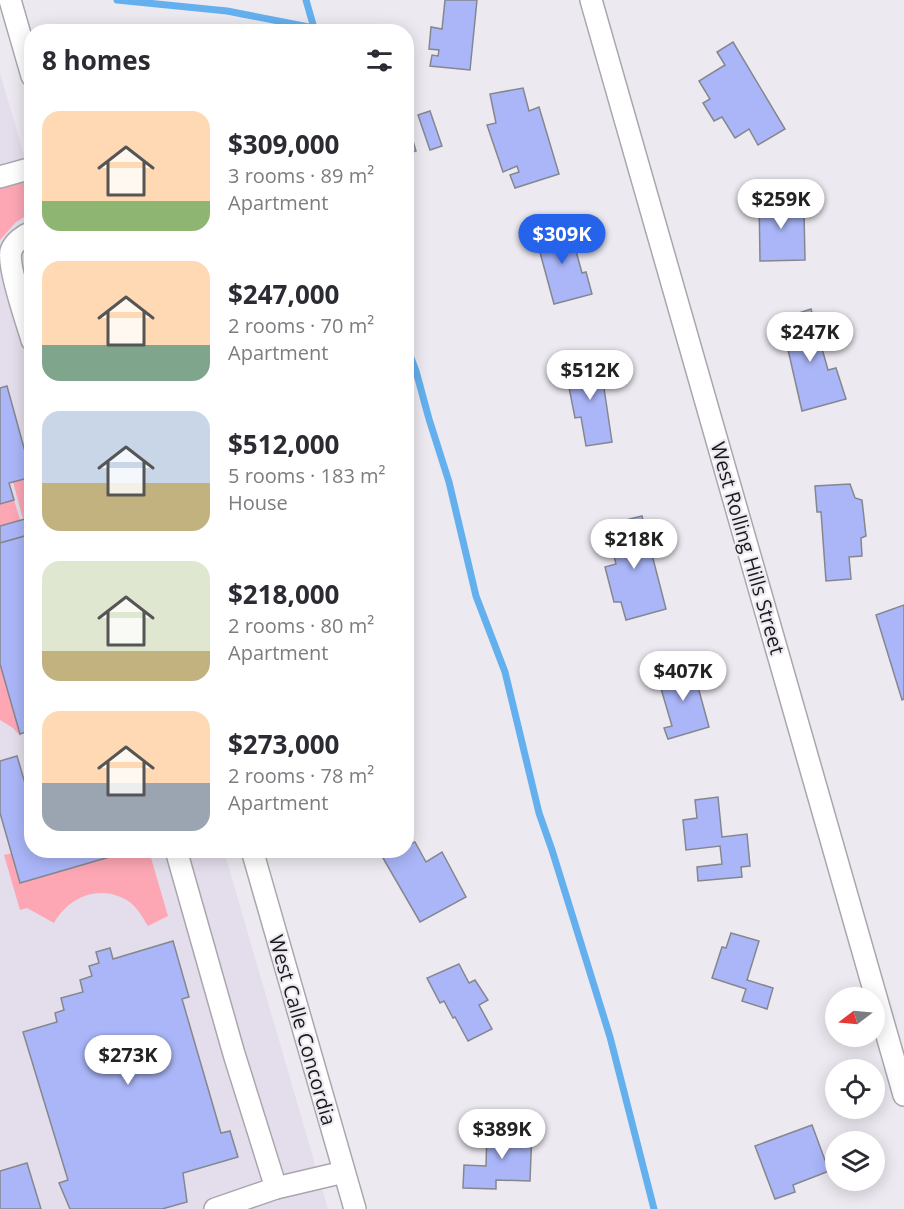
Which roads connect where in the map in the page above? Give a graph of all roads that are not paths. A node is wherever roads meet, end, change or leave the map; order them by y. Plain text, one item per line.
1 (10, 0) edge
2 (591, 0) edge
3 (24, 48) edge
4 (24, 170) edge
5 (0, 177) edge
6 (24, 236) edge
7 (24, 313) edge
8 (178, 858) edge
9 (254, 858) edge
10 (904, 1095) edge
11 (344, 1172) junction
12 (276, 1188) junction
13 (215, 1209) edge
14 (355, 1209) edge

1 - 3 street
2 - 10 street, West Rolling Hills Street
4 - 5 street
6 - 7 street
8 - 12 street
9 - 11 street, West Calle Concordia
11 - 12 street
11 - 14 street, West Calle Concordia
12 - 13 street

